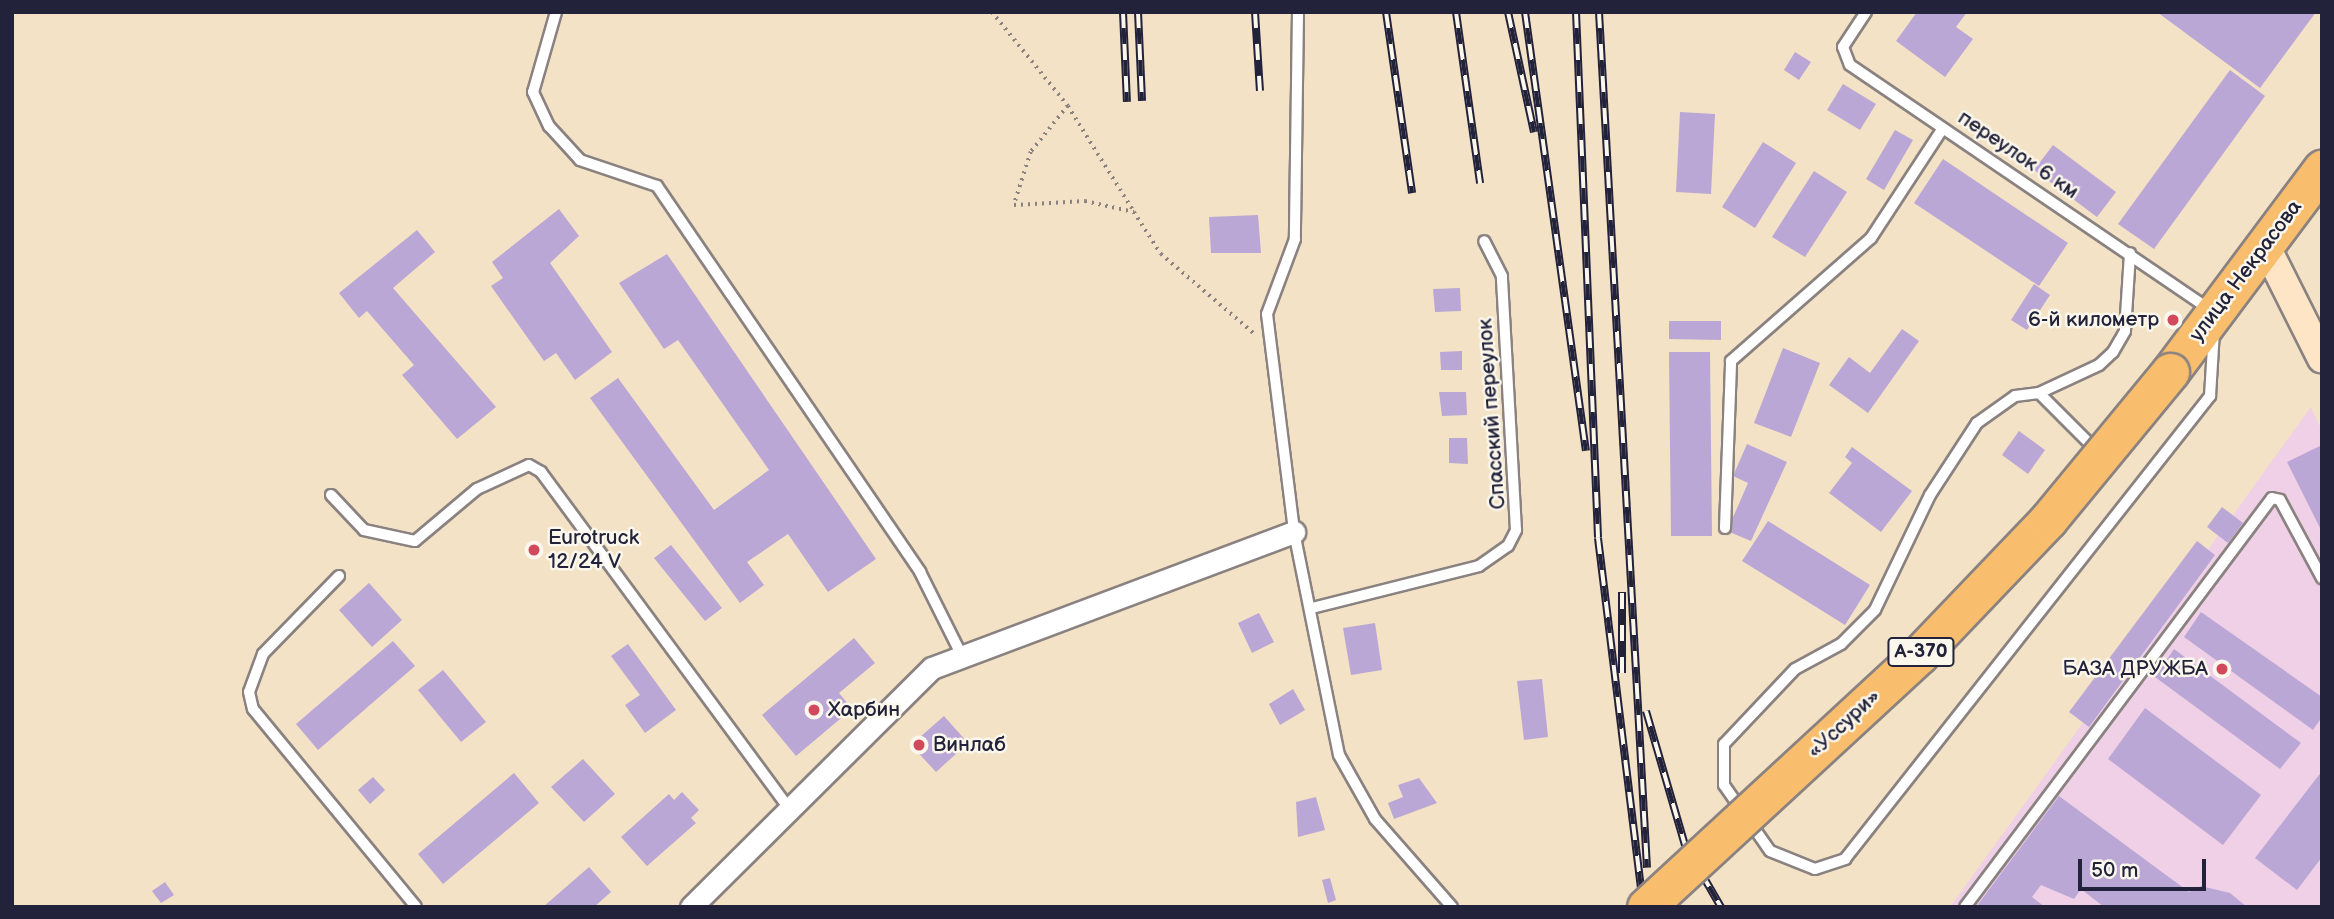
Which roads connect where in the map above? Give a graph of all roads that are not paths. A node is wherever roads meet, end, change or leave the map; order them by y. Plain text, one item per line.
1 (556, 12) edge
2 (1298, 12) edge
3 (1866, 12) edge
4 (1943, 128) junction
5 (2322, 169) edge
6 (1484, 241) dead end
7 (2265, 245) junction
8 (2130, 253) junction
9 (2214, 312) junction
10 (2322, 359) edge
11 (2170, 372) joint
12 (2039, 393) junction
13 (2104, 457) dead end
14 (331, 495) dead end
15 (1725, 528) dead end
16 (1294, 531) junction
17 (339, 576) dead end
18 (2322, 578) edge
19 (1312, 608) junction
20 (961, 654) junction
21 (789, 808) junction
22 (416, 907) edge
23 (691, 907) edge
24 (1452, 907) edge
25 (1646, 907) edge
26 (1965, 907) edge

1 - 20 lane
2 - 16 lane
3 - 4 lane, переулок 6 км
4 - 8 lane, переулок 6 км
4 - 15 lane
5 - 7 highway, улица Некрасова / А-370
6 - 19 lane, Спасский переулок
7 - 9 highway, улица Некрасова / А-370
7 - 10 main road
8 - 9 lane, переулок 6 км
8 - 12 lane
9 - 11 highway, улица Некрасова / А-370
9 - 12 lane
11 - 25 highway, «Уссури» / А-370, bridge
12 - 13 lane
14 - 21 lane
16 - 19 lane
16 - 20 street
17 - 22 lane
18 - 26 lane
19 - 24 lane
20 - 21 street
21 - 23 street

